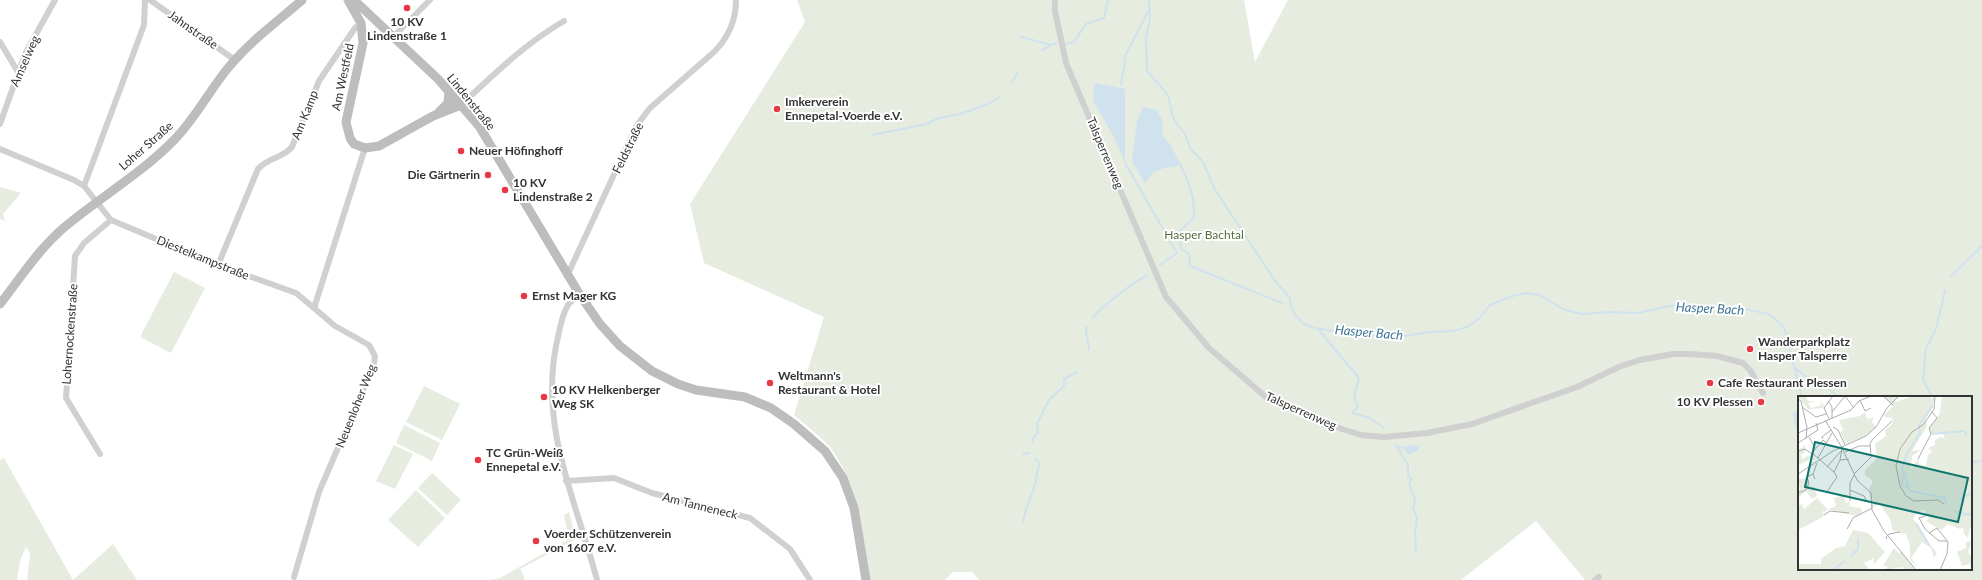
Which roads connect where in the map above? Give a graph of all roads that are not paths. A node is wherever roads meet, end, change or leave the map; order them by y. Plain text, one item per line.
1 (55, 0) edge
2 (145, 0) edge
3 (150, 0) edge
4 (302, 0) edge
5 (348, 0) edge
6 (354, 0) edge
7 (430, 0) edge
8 (736, 0) edge
9 (1055, 0) edge
10 (374, 19) junction
11 (564, 21) dead end
12 (361, 23) junction
13 (392, 37) junction
14 (0, 42) edge
15 (236, 60) junction
16 (18, 72) junction
17 (449, 92) junction
18 (462, 105) junction
19 (433, 116) junction
20 (0, 124) edge
21 (365, 148) junction
22 (0, 149) edge
23 (84, 186) junction
24 (96, 202) junction
25 (111, 220) junction
26 (218, 265) junction
27 (568, 276) junction
28 (580, 295) junction
29 (0, 304) edge
30 (314, 308) junction
31 (1763, 394) dead end
32 (100, 454) dead end
33 (566, 481) junction
34 (294, 577) dead end
35 (597, 580) edge
36 (810, 580) edge
37 (866, 580) edge

1 - 16 street, Amselweg
2 - 23 street
3 - 15 street, Jahnstraße
4 - 15 main road, Loher Straße
5 - 12 main road, Am Westfeld
6 - 10 main road, Lindenstraße
7 - 13 street
8 - 27 street, Feldstraße
9 - 31 street, Talsperrenweg
10 - 12 main road
10 - 13 main road, Lindenstraße
11 - 18 street
12 - 21 main road, Am Westfeld
12 - 26 street, Am Kamp
13 - 17 main road, Lindenstraße
14 - 16 street
15 - 24 main road, Loher Straße
16 - 20 street, Amselweg
17 - 18 main road, Lindenstraße
17 - 19 main road
18 - 19 main road
18 - 27 main road, Lindenstraße
19 - 21 main road
21 - 30 street
22 - 23 street
23 - 24 street
24 - 25 street, Diestelkampstraße
24 - 29 main road, Loher Straße
25 - 26 street, Diestelkampstraße
25 - 32 street, Lohernockenstraße
26 - 30 street, Diestelkampstraße
27 - 28 main road, Lindenstraße
28 - 33 street
28 - 37 main road, Lindenstraße
30 - 34 street, Neuenloher Weg
33 - 35 street
33 - 36 street, Am Tanneneck

